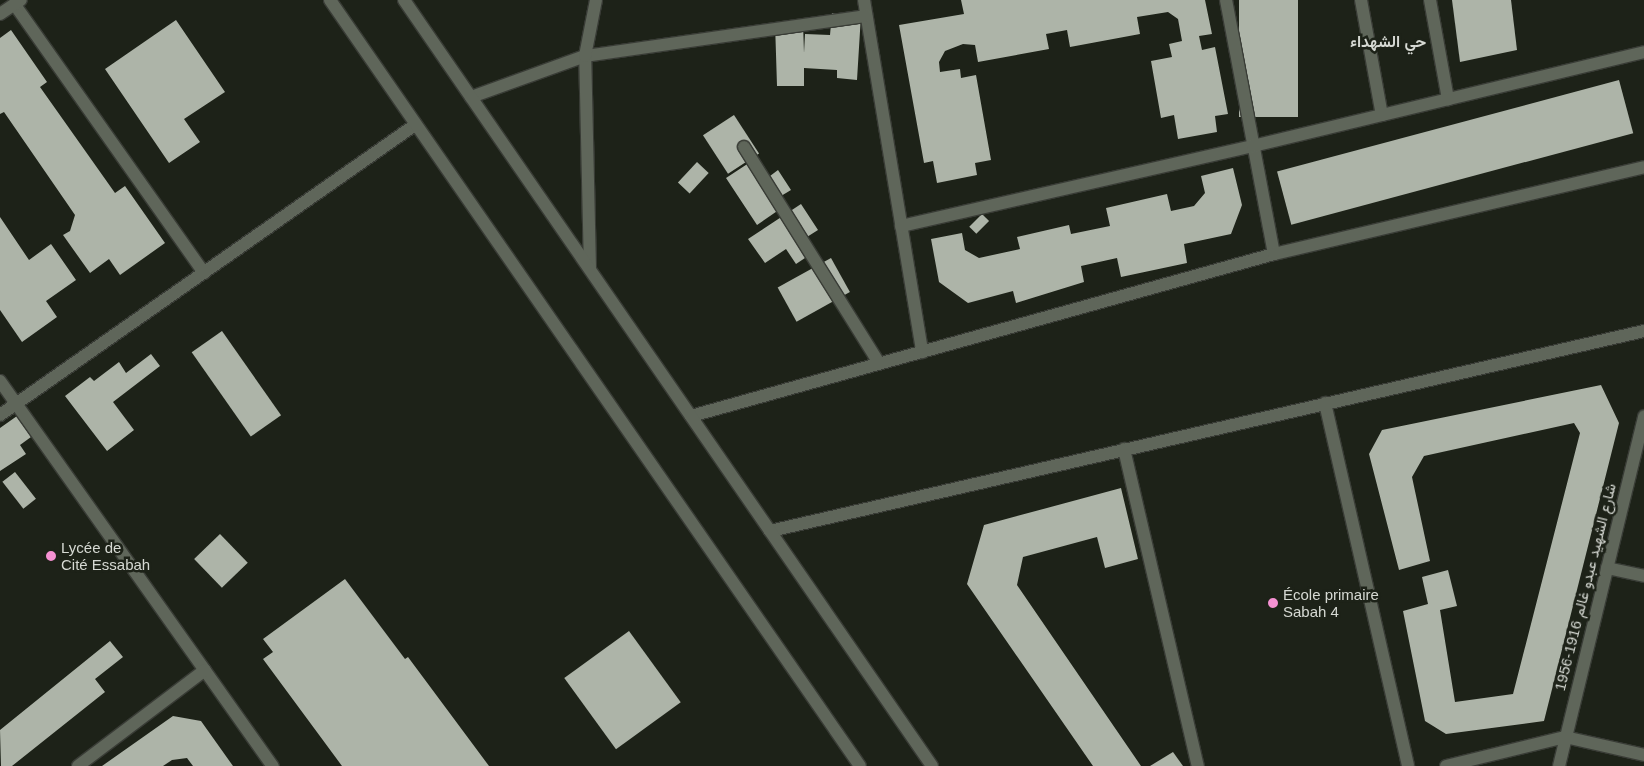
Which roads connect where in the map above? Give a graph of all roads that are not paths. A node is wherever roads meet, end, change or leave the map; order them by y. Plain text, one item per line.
1 (330, 0) edge
2 (404, 0) edge
3 (596, 0) edge
4 (864, 0) edge
5 (1226, 0) edge
6 (1361, 0) edge
7 (1430, 0) edge
8 (18, 2) edge
9 (0, 14) edge
10 (866, 16) junction
11 (1644, 52) edge
12 (586, 56) junction
13 (471, 97) junction
14 (1448, 99) junction
15 (1382, 115) junction
16 (415, 125) junction
17 (1254, 146) junction
18 (744, 147) dead end
19 (1644, 167) edge
20 (901, 226) junction
21 (1274, 254) junction
22 (590, 269) junction
23 (204, 273) junction
24 (1644, 331) edge
25 (922, 352) junction
26 (879, 364) junction
27 (0, 381) edge
28 (1325, 403) junction
29 (16, 404) junction
30 (0, 415) edge
31 (691, 416) junction
32 (1644, 416) edge
33 (1124, 450) junction
34 (770, 531) junction
35 (1607, 568) junction
36 (1644, 576) edge
37 (205, 670) junction
38 (1565, 737) junction
39 (1644, 755) edge
40 (78, 766) edge
41 (273, 766) edge
42 (860, 766) edge
43 (932, 766) edge
44 (1198, 766) edge
45 (1408, 766) edge
46 (1446, 766) edge
47 (1559, 766) edge

1 - 16 street
2 - 13 street
3 - 12 street
4 - 10 street
5 - 17 street
6 - 15 street
7 - 14 street
8 - 9 street
8 - 23 street
10 - 12 street
10 - 20 street
11 - 14 street
12 - 13 street
12 - 22 street
13 - 22 street
14 - 15 street
15 - 17 street
16 - 23 street
16 - 42 street
17 - 20 street
17 - 21 street
18 - 26 street
19 - 21 street
20 - 25 street
21 - 25 street
22 - 31 street
23 - 29 street
24 - 28 street
25 - 26 street
26 - 31 street
27 - 29 street
28 - 33 street
28 - 45 street
29 - 30 street
29 - 37 street
31 - 34 street
32 - 35 street, شارع الشهيد عبدو غالم 1916-1956
33 - 34 street
33 - 44 street
34 - 43 street
35 - 36 street
35 - 38 street, شارع الشهيد عبدو غالم 1916-1956
37 - 40 street
37 - 41 street
38 - 39 street
38 - 46 street
38 - 47 street, شارع الشهيد عبدو غالم 1916-1956

